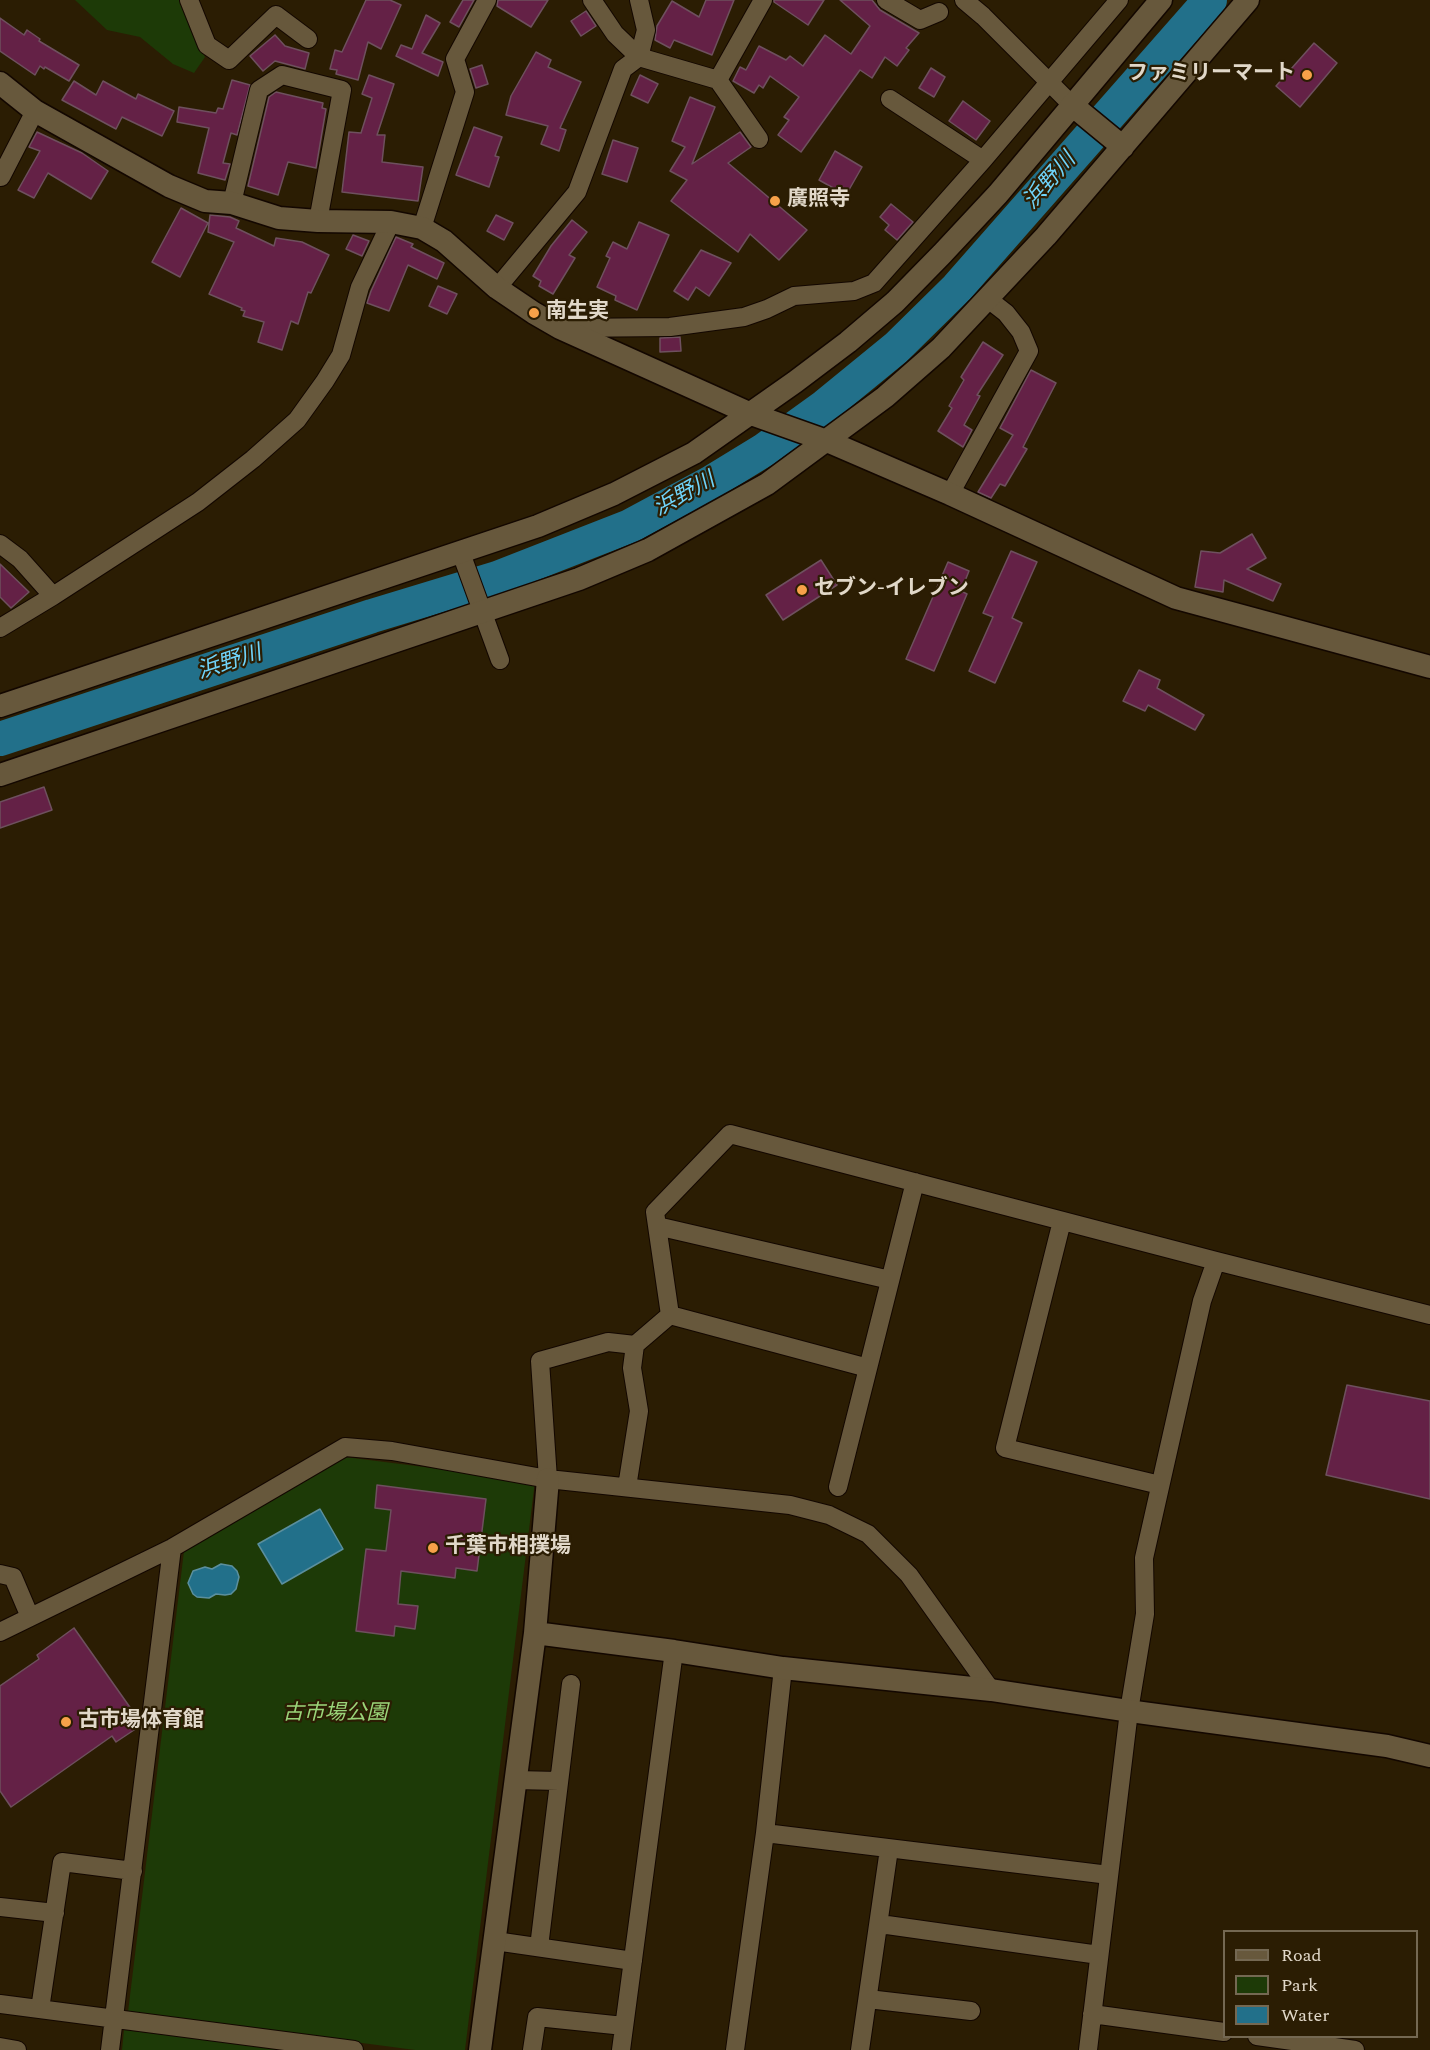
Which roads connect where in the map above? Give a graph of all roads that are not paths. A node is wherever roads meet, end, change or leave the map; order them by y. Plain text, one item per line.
1 (189, 0) edge
2 (487, 0) edge
3 (592, 0) edge
4 (639, 0) edge
5 (763, 0) edge
6 (886, 0) edge
7 (964, 0) edge
8 (1119, 0) edge
9 (1161, 0) edge
10 (1248, 0) edge
11 (939, 12) dead end
12 (309, 39) dead end
13 (639, 57) junction
14 (718, 80) junction
15 (0, 83) edge
16 (1049, 84) junction
17 (890, 99) dead end
18 (1072, 105) junction
19 (35, 111) junction
20 (759, 140) dead end
21 (1123, 147) junction
22 (983, 160) junction
23 (0, 177) edge
24 (232, 203) junction
25 (318, 221) junction
26 (390, 222) junction
27 (422, 228) junction
28 (874, 283) junction
29 (497, 288) junction
30 (988, 299) junction
31 (895, 302) junction
32 (560, 328) junction
33 (751, 414) junction
34 (827, 441) junction
35 (950, 494) junction
36 (0, 544) edge
37 (461, 553) junction
38 (53, 597) junction
39 (484, 613) junction
40 (0, 628) edge
41 (500, 660) dead end
42 (1430, 667) edge
43 (0, 706) edge
44 (0, 775) edge
45 (915, 1182) junction
46 (1062, 1221) junction
47 (657, 1226) junction
48 (1216, 1261) junction
49 (890, 1280) junction
50 (670, 1315) junction
51 (1430, 1315) edge
52 (635, 1345) junction
53 (868, 1368) junction
54 (548, 1479) junction
55 (1160, 1485) junction
56 (627, 1487) junction
57 (838, 1487) dead end
58 (172, 1548) junction
59 (0, 1574) edge
60 (30, 1617) junction
61 (0, 1632) edge
62 (535, 1634) junction
63 (674, 1651) junction
64 (783, 1668) junction
65 (571, 1684) dead end
66 (991, 1690) junction
67 (1129, 1711) junction
68 (1430, 1756) edge
69 (516, 1780) junction
70 (559, 1781) junction
71 (765, 1833) junction
72 (889, 1849) junction
73 (133, 1871) junction
74 (1109, 1875) junction
75 (0, 1907) edge
76 (55, 1914) junction
77 (880, 1924) junction
78 (495, 1941) junction
79 (539, 1947) junction
80 (1099, 1955) junction
81 (633, 1961) junction
82 (868, 1999) junction
83 (0, 2004) edge
84 (40, 2009) junction
85 (971, 2012) dead end
86 (1092, 2014) junction
87 (115, 2019) junction
88 (624, 2026) junction
89 (1223, 2032) edge
90 (1265, 2038) edge
91 (0, 2047) edge
92 (17, 2050) edge
93 (110, 2050) edge
94 (354, 2050) edge
95 (480, 2050) edge
96 (532, 2050) edge
97 (621, 2050) edge
98 (735, 2050) edge
99 (860, 2050) edge
100 (1088, 2050) edge
101 (1355, 2050) edge

1 - 12 street
2 - 27 street
3 - 13 street
4 - 13 street
5 - 14 street
6 - 11 street
7 - 16 street
8 - 16 street
9 - 18 street
10 - 21 street
13 - 14 street
13 - 29 street
14 - 20 street
15 - 19 street
16 - 18 street
16 - 22 street
17 - 22 street
18 - 21 street
18 - 31 street
19 - 23 street
19 - 24 street
21 - 30 street
22 - 28 street
24 - 25 street
24 - 25 street
25 - 26 street
26 - 27 street
26 - 38 street
27 - 29 street
28 - 31 street
28 - 32 street
29 - 32 street
30 - 34 street
30 - 35 street
31 - 33 street
32 - 33 street
33 - 34 street
33 - 37 street
34 - 35 street
34 - 39 street
35 - 42 street
36 - 38 street
37 - 39 street
37 - 43 street
38 - 40 street
39 - 41 street
39 - 44 street
45 - 46 street
45 - 47 street
45 - 49 street
46 - 48 street
46 - 55 street
47 - 49 street
47 - 50 street
48 - 51 street
48 - 55 street
49 - 53 street
50 - 52 street
50 - 53 street
52 - 54 street
52 - 56 street
53 - 57 street
54 - 56 street
54 - 58 street
54 - 62 street
55 - 67 street
56 - 66 street
58 - 60 street
58 - 73 street
59 - 60 street
60 - 61 street
62 - 63 street
62 - 69 street
63 - 64 street
63 - 81 street
64 - 66 street
64 - 71 street
65 - 70 street
66 - 67 street
67 - 68 street
67 - 74 street
69 - 70 street
69 - 78 street
70 - 79 street
71 - 72 street
71 - 98 street
72 - 74 street
72 - 77 street
73 - 76 street
73 - 87 street
74 - 80 street
75 - 76 street
76 - 84 street
77 - 80 street
77 - 82 street
78 - 79 street
78 - 95 street
79 - 81 street
80 - 86 street
81 - 88 street
82 - 85 street
82 - 99 street
83 - 84 street
84 - 87 street
86 - 89 street
86 - 100 street
87 - 93 street
87 - 94 street
88 - 96 street
88 - 97 street
90 - 101 street
91 - 92 street

